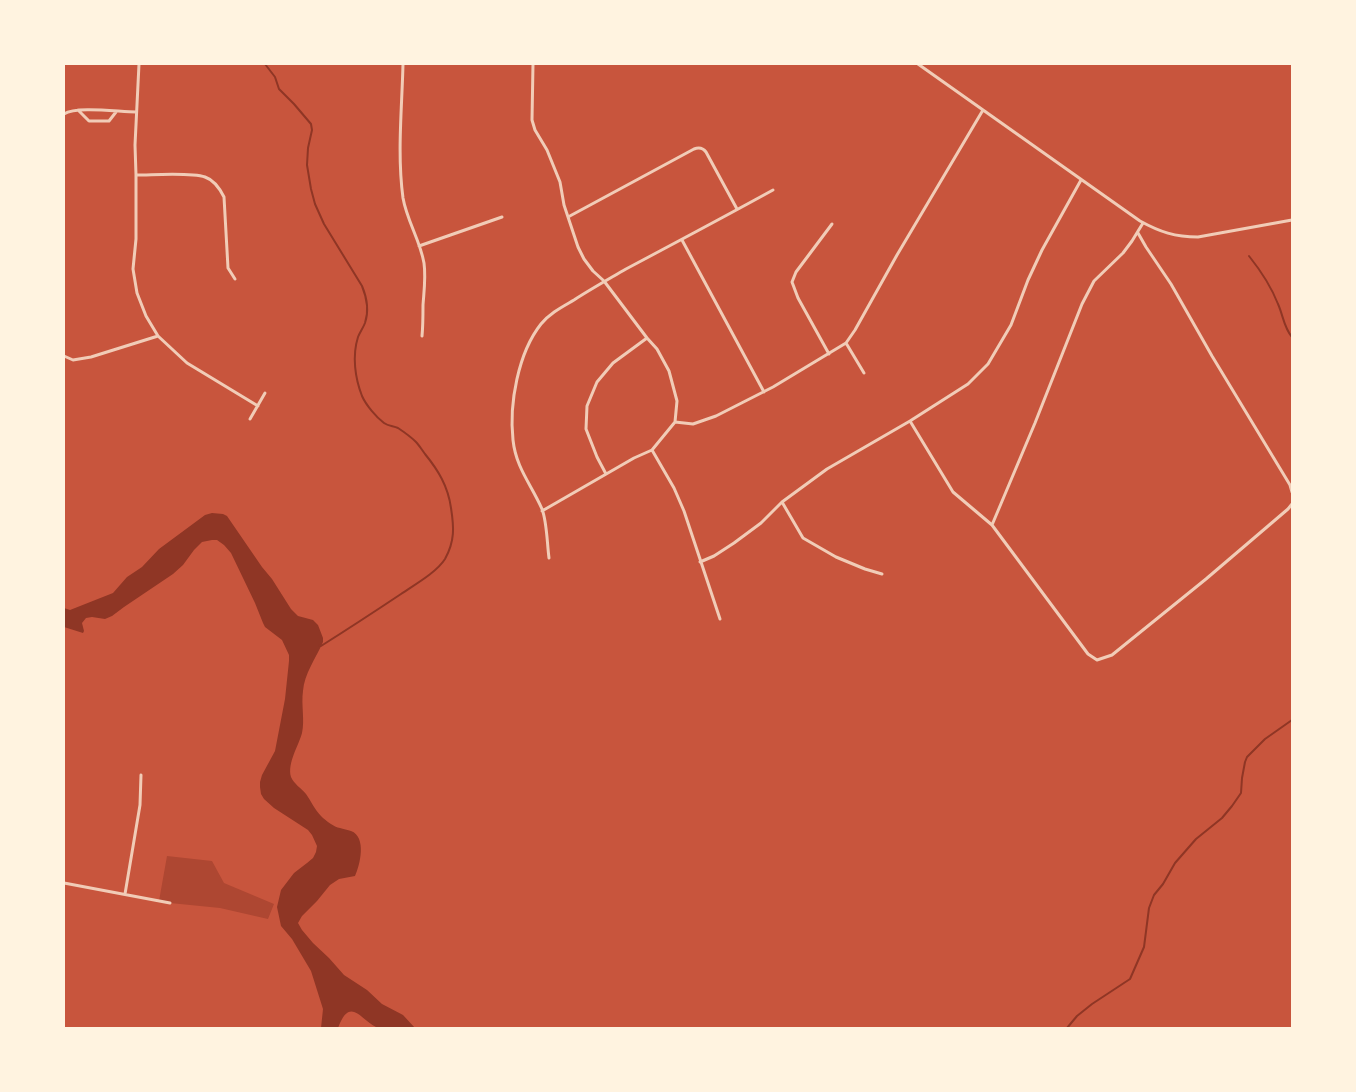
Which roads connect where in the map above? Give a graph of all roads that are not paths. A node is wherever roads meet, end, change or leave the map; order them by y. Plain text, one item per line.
1 (139, 64) edge
2 (403, 64) edge
3 (533, 64) edge
4 (918, 64) edge
5 (78, 110) junction
6 (983, 110) junction
7 (116, 112) junction
8 (136, 112) junction
9 (64, 114) edge
10 (136, 175) junction
11 (1081, 180) junction
12 (773, 190) dead end
13 (737, 209) junction
14 (502, 217) dead end
15 (568, 217) junction
16 (1292, 220) edge
17 (1143, 223) junction
18 (832, 224) dead end
19 (1138, 232) junction
20 (682, 240) junction
21 (419, 246) junction
22 (235, 279) dead end
23 (604, 281) junction
24 (158, 336) junction
25 (422, 336) dead end
26 (647, 338) junction
27 (846, 343) junction
28 (829, 354) junction
29 (64, 356) edge
30 (864, 373) dead end
31 (764, 392) junction
32 (265, 393) dead end
33 (258, 406) junction
34 (250, 419) dead end
35 (910, 421) junction
36 (675, 422) junction
37 (652, 450) junction
38 (606, 474) junction
39 (1292, 492) edge
40 (782, 502) junction
41 (1292, 504) edge
42 (542, 511) junction
43 (992, 525) junction
44 (549, 558) dead end
45 (700, 562) junction
46 (882, 574) dead end
47 (720, 619) dead end
48 (141, 775) dead end
49 (64, 884) edge
50 (125, 894) junction
51 (170, 903) dead end

1 - 8 street
2 - 21 street
3 - 15 street
4 - 6 street
5 - 7 street
5 - 7 street
5 - 9 street
6 - 11 street
6 - 27 street
7 - 8 street
8 - 10 street
10 - 22 street
10 - 24 street
11 - 17 street
11 - 35 street
12 - 13 street
13 - 15 street
13 - 20 street
14 - 21 street
15 - 23 street
16 - 17 street
17 - 19 street
18 - 28 street
19 - 39 street
19 - 43 street
20 - 23 street
20 - 31 street
21 - 25 street
23 - 26 street
23 - 42 street
24 - 29 street
24 - 33 street
26 - 36 street
26 - 38 street
27 - 28 street
27 - 30 street
28 - 31 street
31 - 36 street
32 - 33 street
33 - 34 street
35 - 40 street
35 - 43 street
36 - 37 street
37 - 38 street
37 - 45 street
38 - 42 street
40 - 45 street
40 - 46 street
41 - 43 street
42 - 44 street
45 - 47 street
48 - 50 street
49 - 50 street
50 - 51 street

